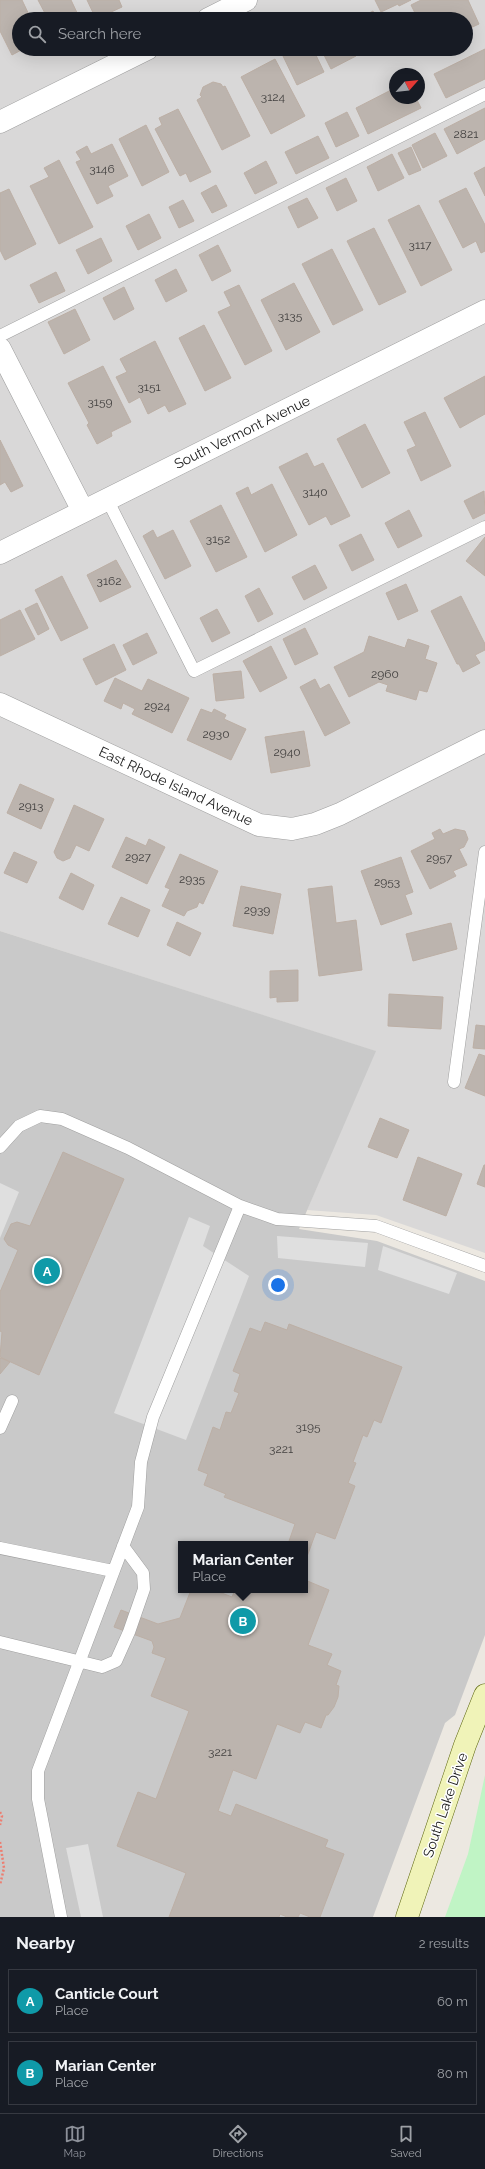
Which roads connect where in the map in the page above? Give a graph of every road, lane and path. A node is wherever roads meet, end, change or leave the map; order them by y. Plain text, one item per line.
1 (246, 0) edge
2 (222, 12) edge
3 (133, 56) edge
4 (485, 94) edge
5 (0, 122) edge
6 (485, 311) edge
7 (0, 336) edge
8 (0, 349) edge
9 (107, 499) junction
10 (83, 511) junction
11 (485, 527) edge
12 (0, 552) edge
13 (0, 704) edge
14 (485, 741) edge
15 (485, 852) edge
16 (454, 1082) dead end
17 (0, 1147) edge
18 (240, 1206) junction
19 (485, 1266) edge
20 (12, 1401) dead end
21 (0, 1428) edge
22 (123, 1546) junction
23 (0, 1548) edge
24 (114, 1571) junction
25 (0, 1642) edge
26 (80, 1662) junction
27 (485, 1694) edge
28 (0, 1812) edge
29 (0, 1825) edge
30 (0, 1842) edge
31 (0, 1885) edge
32 (61, 1917) edge
33 (407, 1917) edge

1 - 2 street
3 - 5 street
4 - 7 lane
6 - 9 street, South Vermont Avenue
8 - 10 street
9 - 10 street, South Vermont Avenue
9 - 11 lane
10 - 12 street, South Vermont Avenue
13 - 14 street, East Rhode Island Avenue
15 - 16 lane
17 - 18 lane
18 - 19 lane
18 - 22 lane
20 - 21 lane
22 - 24 lane
22 - 26 lane
23 - 24 lane
24 - 26 lane
25 - 26 lane
26 - 32 lane
27 - 33 street, South Lake Drive
28 - 29 path
30 - 31 path

